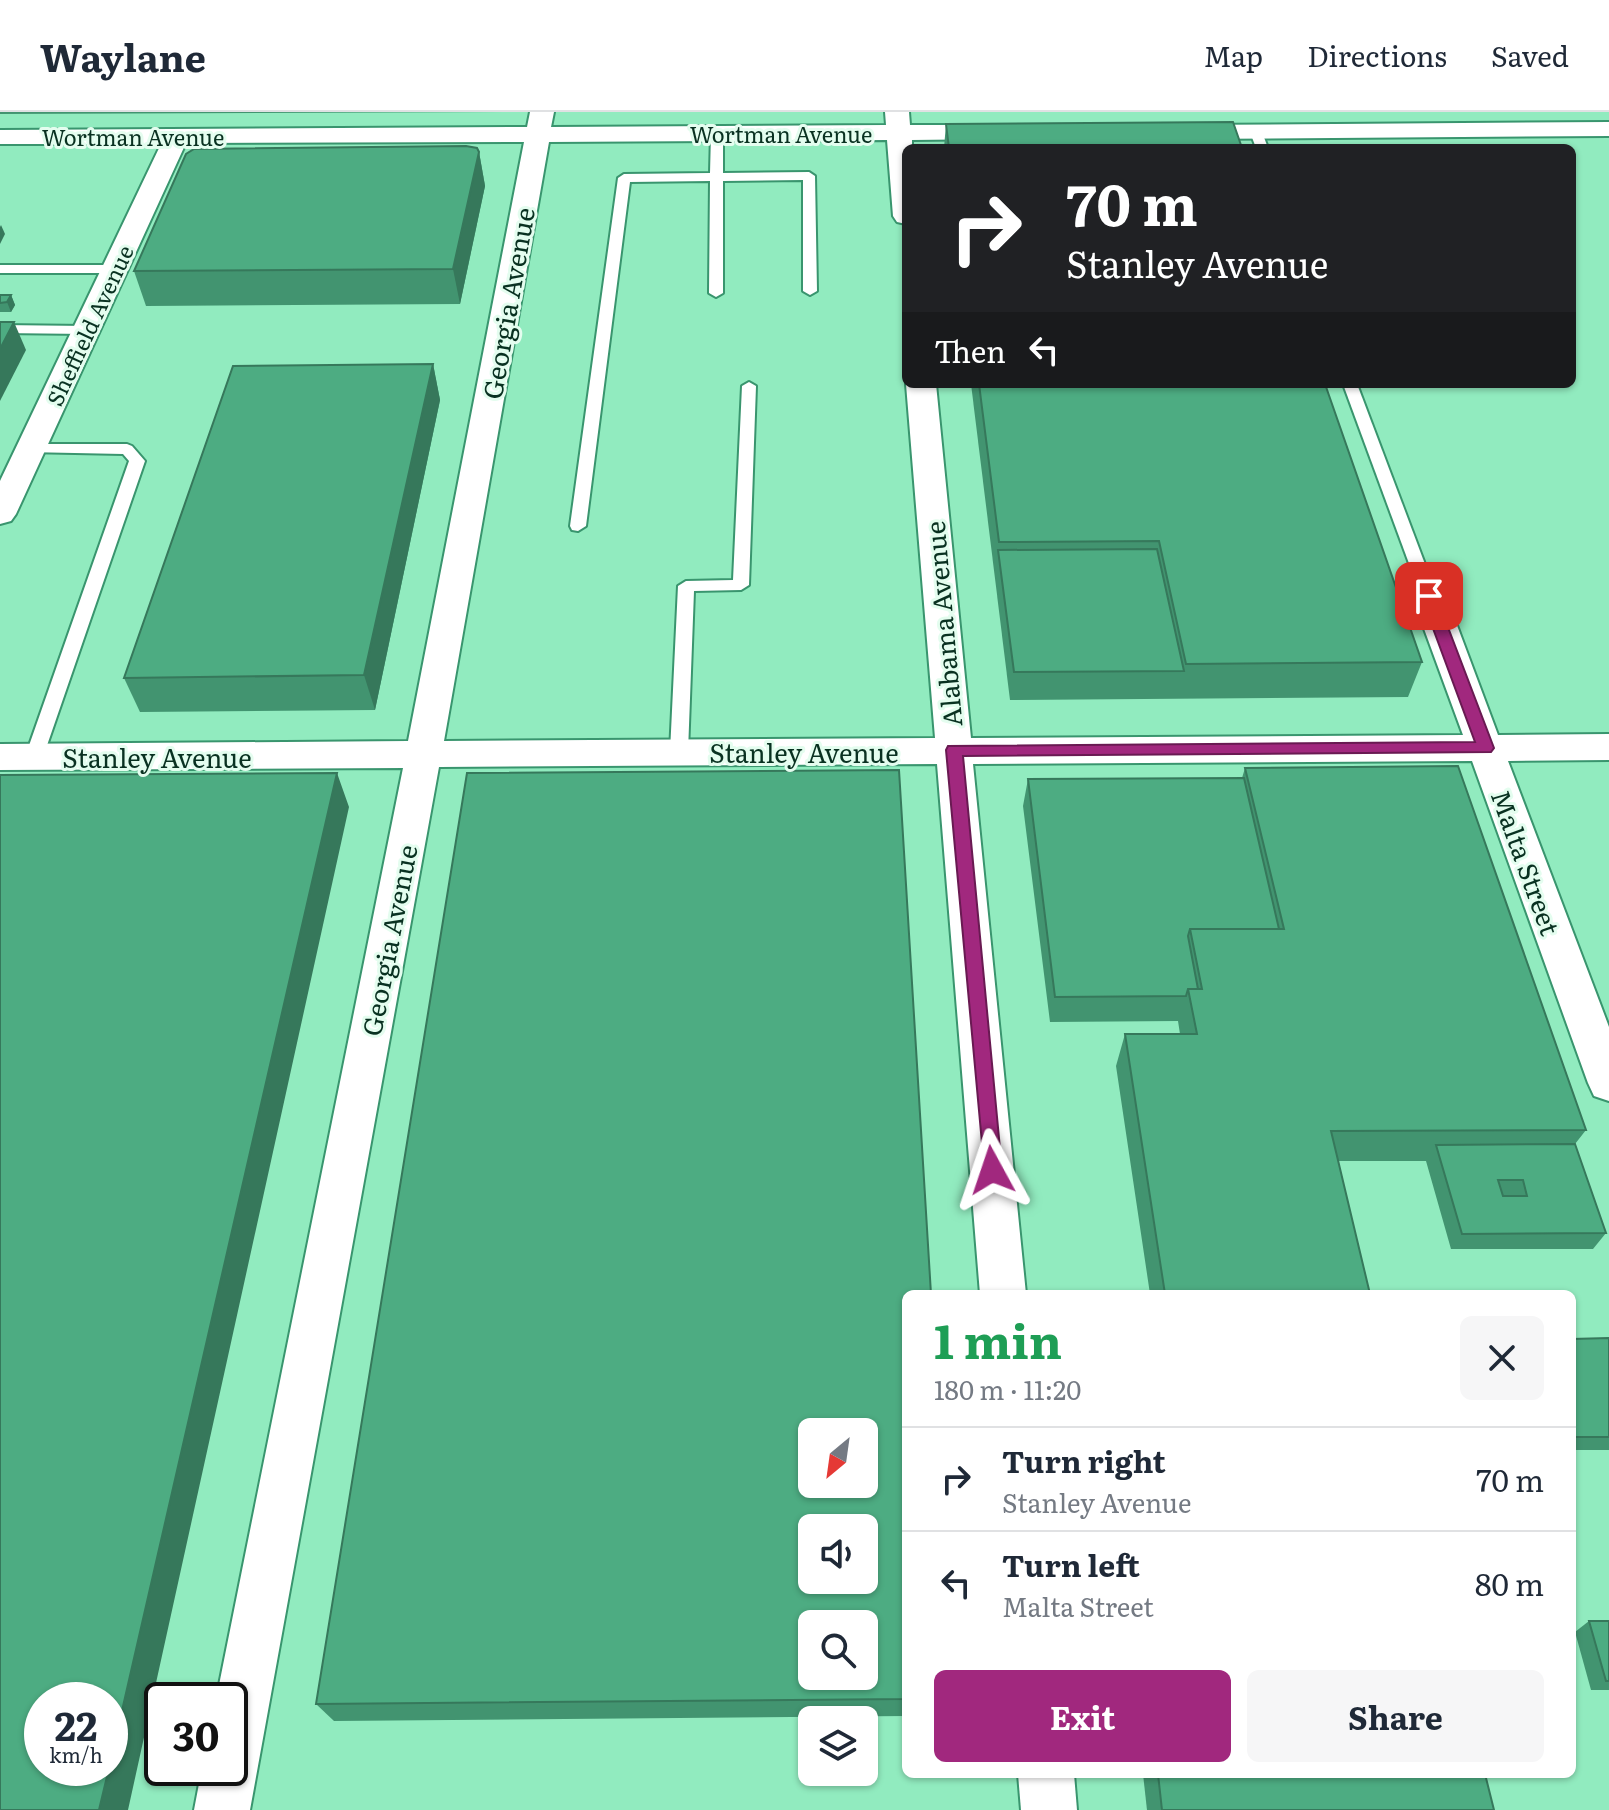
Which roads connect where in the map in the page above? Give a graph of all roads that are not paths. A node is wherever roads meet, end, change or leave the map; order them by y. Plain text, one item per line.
1 (898, 122) edge
2 (540, 123) edge
3 (1609, 129) edge
4 (1256, 131) edge
5 (1027, 132) edge
6 (1165, 132) edge
7 (717, 134) junction
8 (177, 136) junction
9 (0, 137) edge
10 (902, 169) edge
11 (717, 176) junction
12 (0, 269) edge
13 (115, 269) junction
14 (810, 291) dead end
15 (716, 293) dead end
16 (0, 329) edge
17 (87, 330) junction
18 (749, 386) dead end
19 (921, 388) edge
20 (1351, 388) edge
21 (31, 449) junction
22 (0, 514) edge
23 (578, 526) dead end
24 (1429, 596) joint
25 (1609, 747) edge
26 (1486, 748) junction
27 (954, 750) junction
28 (679, 752) junction
29 (424, 753) junction
30 (17, 757) edge
31 (1609, 1083) edge
32 (1003, 1290) edge
33 (246, 1682) edge
34 (1046, 1778) edge
35 (226, 1786) edge
36 (222, 1810) edge
37 (1049, 1810) edge

1 - 5 street, Wortman Avenue
1 - 7 street, Wortman Avenue
1 - 10 street
2 - 7 street, Wortman Avenue
2 - 8 street, Wortman Avenue
2 - 29 street, Georgia Avenue
3 - 4 street
4 - 6 street
7 - 11 lane
8 - 9 street, Wortman Avenue
8 - 13 street, Sheffield Avenue
11 - 14 lane
11 - 15 lane
11 - 23 lane
12 - 13 lane
13 - 17 street, Sheffield Avenue
16 - 17 lane
17 - 21 street, Sheffield Avenue
18 - 28 lane
19 - 27 street, Alabama Avenue
20 - 24 lane
21 - 22 street, Sheffield Avenue
21 - 30 lane
24 - 26 street, Malta Street
25 - 26 street, Stanley Avenue
26 - 27 street, Stanley Avenue
26 - 31 street, Malta Street
27 - 28 street, Stanley Avenue
27 - 32 street, Alabama Avenue
28 - 29 street, Stanley Avenue
29 - 30 street, Stanley Avenue
29 - 33 street, Georgia Avenue
34 - 37 street
35 - 36 street, Georgia Avenue

